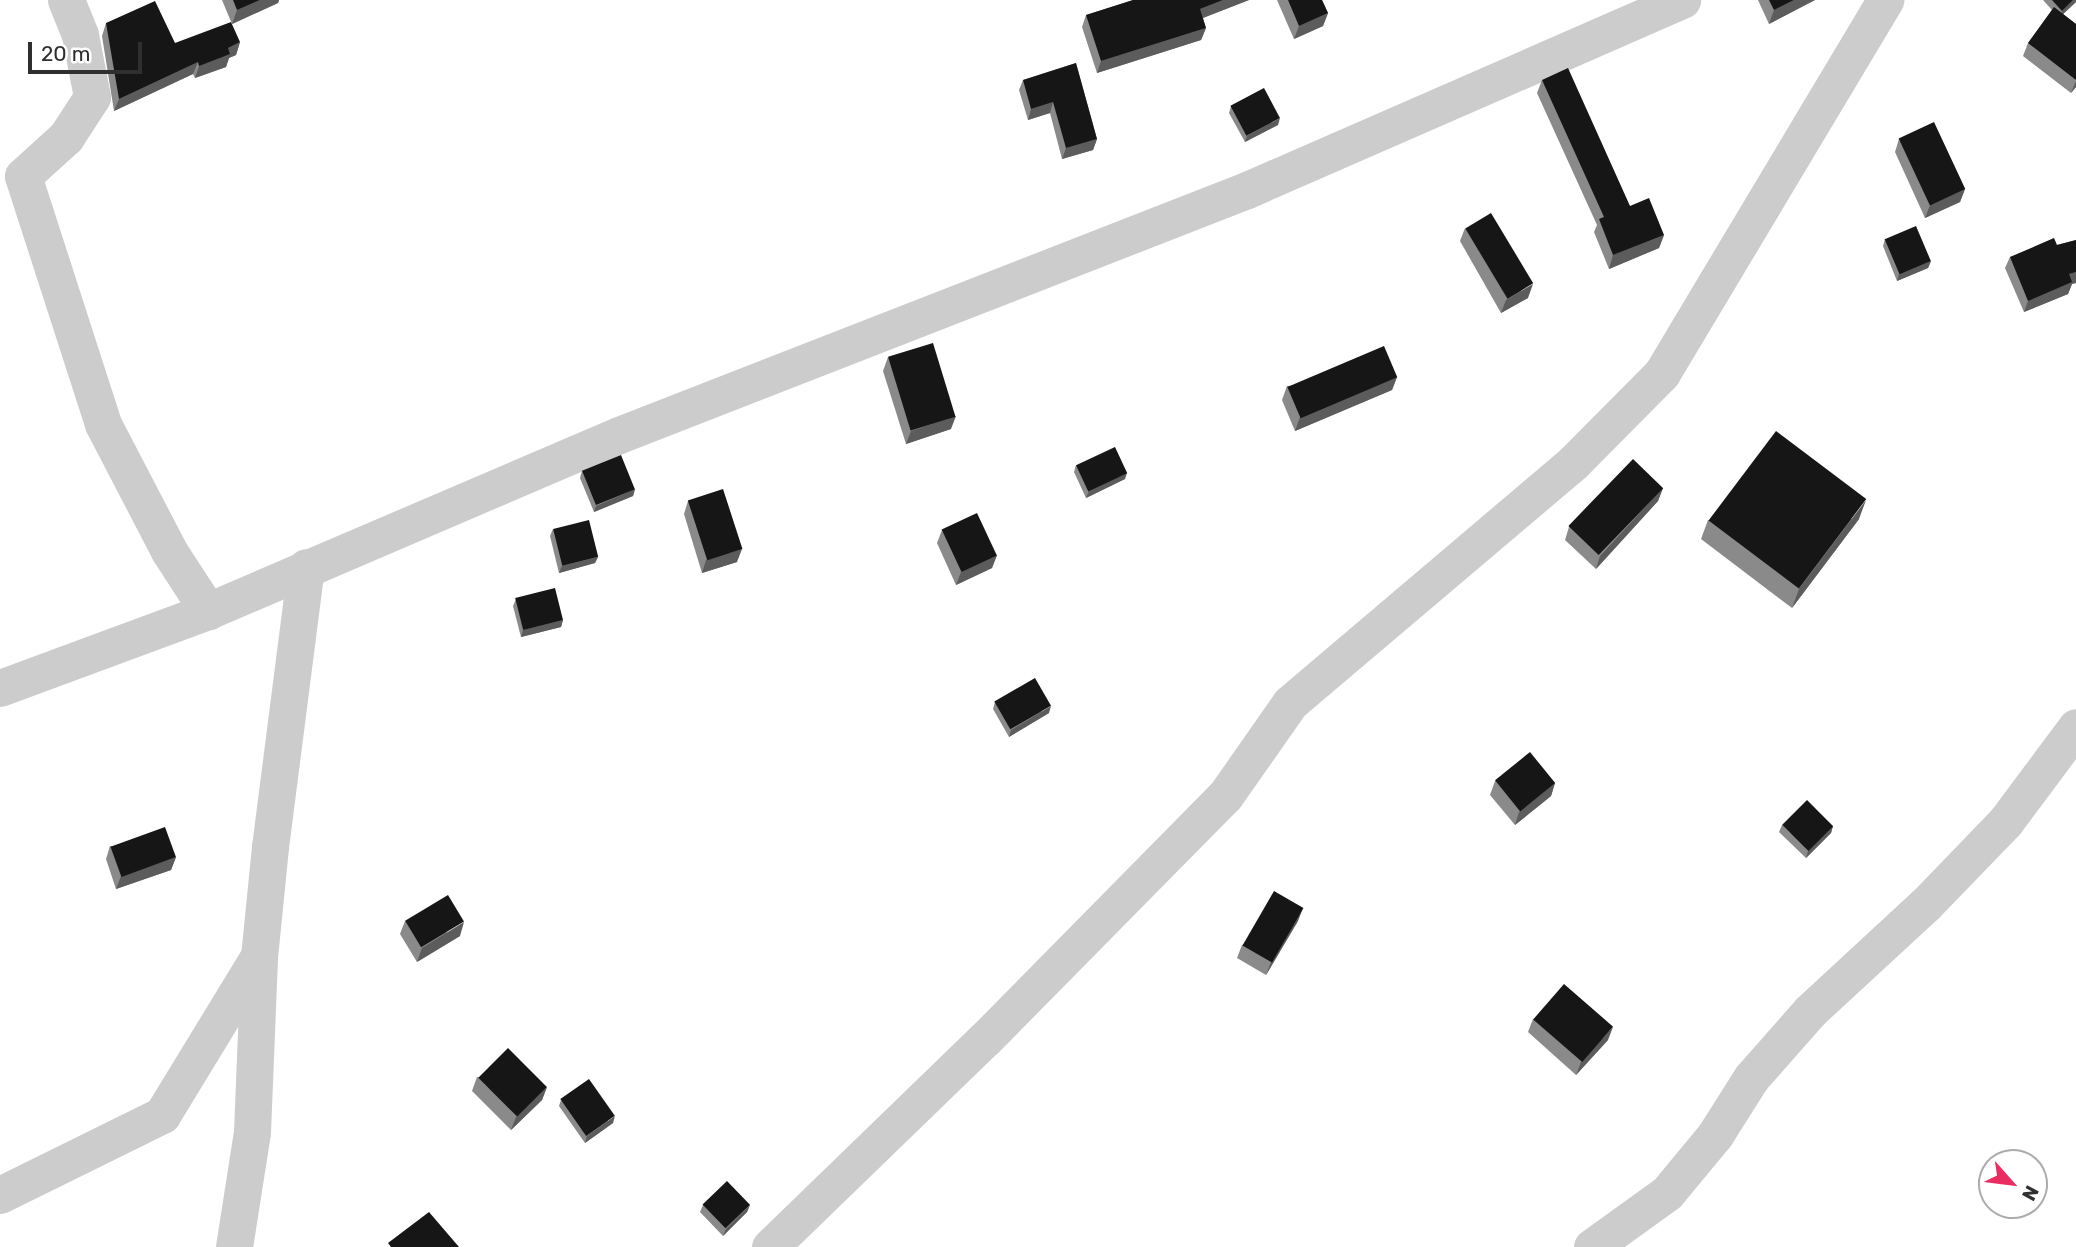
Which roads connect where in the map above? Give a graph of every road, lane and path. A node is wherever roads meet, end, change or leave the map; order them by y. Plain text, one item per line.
1 (66, 0) edge
2 (1682, 0) edge
3 (1885, 0) edge
4 (11, 177) edge
5 (306, 567) junction
6 (208, 611) junction
7 (0, 688) edge
8 (2076, 727) edge
9 (259, 957) junction
10 (0, 1195) edge
11 (234, 1247) edge
12 (769, 1247) edge
13 (1592, 1247) edge

1 - 4 street
2 - 5 street
3 - 12 street
4 - 6 street
5 - 6 street
5 - 9 street
6 - 7 street
8 - 13 street
9 - 10 street
9 - 11 street

